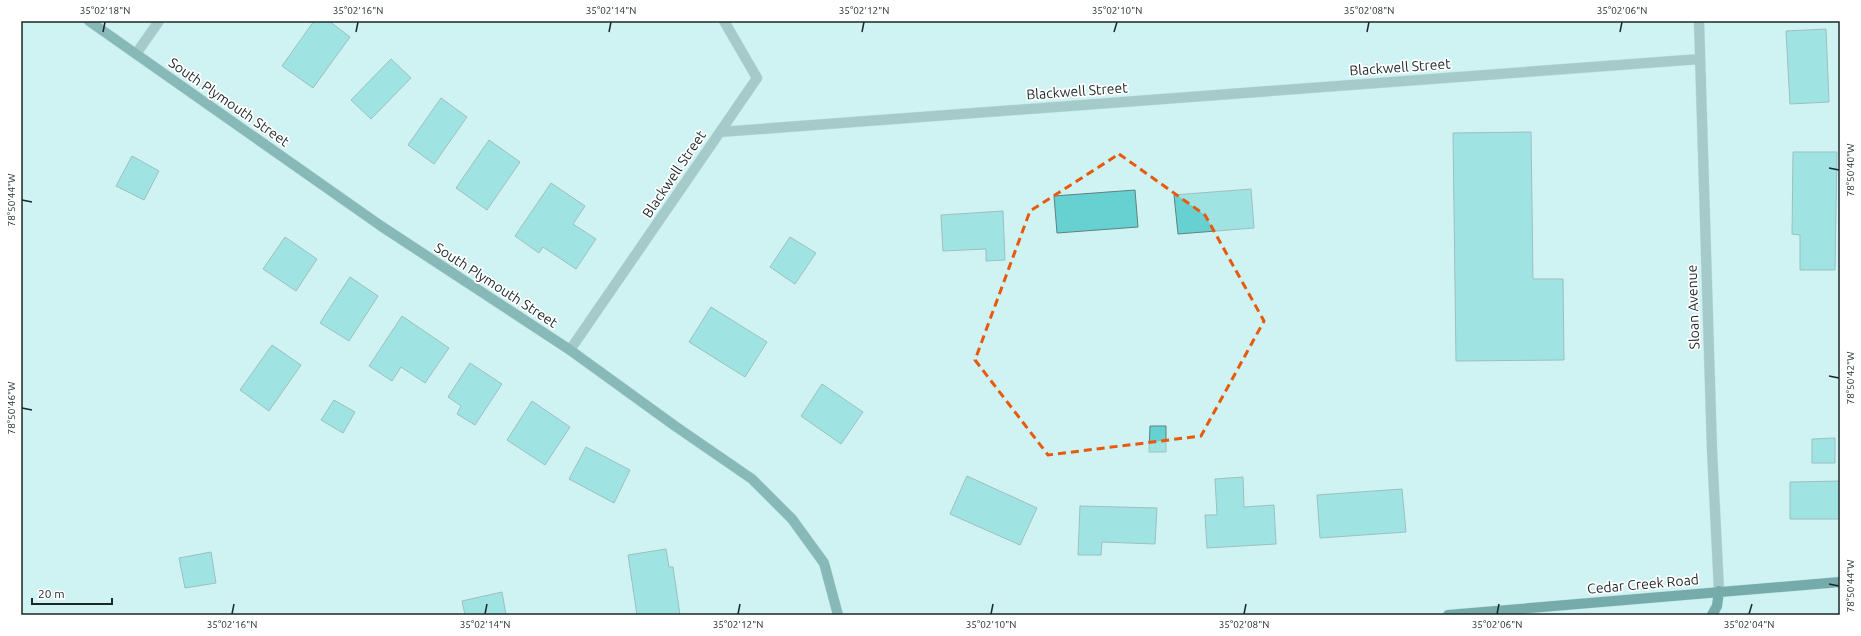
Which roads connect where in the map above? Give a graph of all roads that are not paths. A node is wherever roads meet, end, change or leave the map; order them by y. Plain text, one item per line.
1 (89, 21) edge
2 (159, 21) edge
3 (724, 21) edge
4 (1699, 21) edge
5 (136, 54) junction
6 (1700, 59) junction
7 (720, 132) junction
8 (570, 350) junction
9 (1840, 582) edge
10 (1719, 591) junction
11 (838, 615) edge
12 (1448, 615) edge
13 (1712, 615) edge

1 - 5 street, South Plymouth Street
2 - 5 street
3 - 7 street
4 - 6 street, Sloan Avenue
5 - 8 street, South Plymouth Street
6 - 7 street, Blackwell Street
6 - 10 street, Sloan Avenue
7 - 8 street, Blackwell Street
8 - 11 street, South Plymouth Street
9 - 10 main road, Cedar Creek Road
10 - 12 main road, Cedar Creek Road
10 - 13 main road

